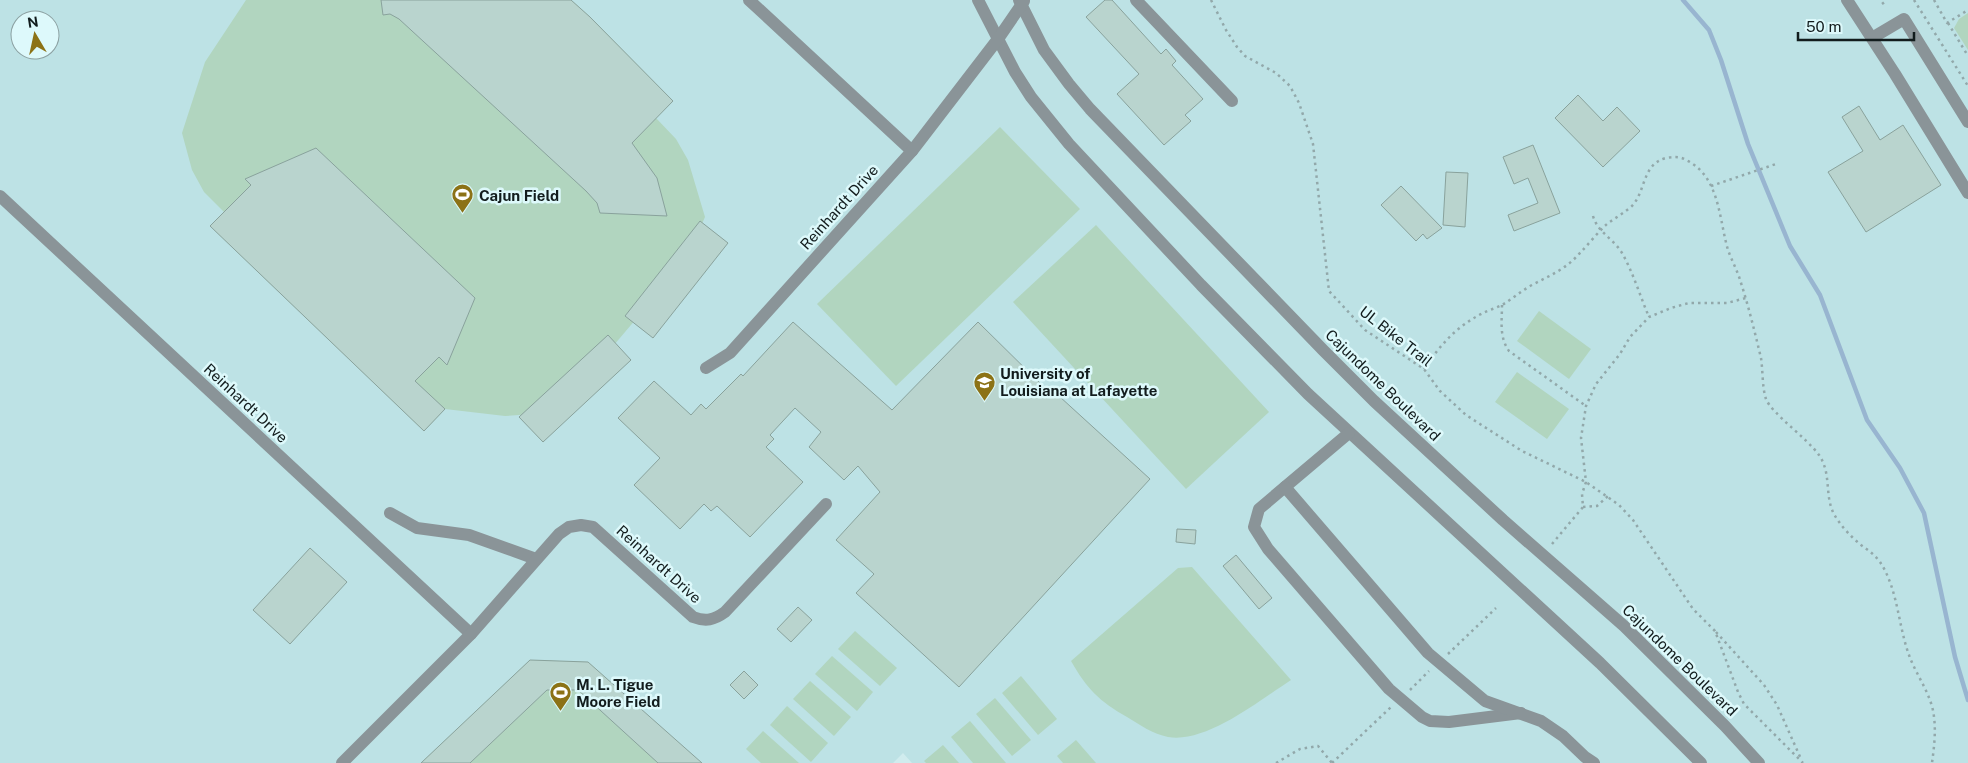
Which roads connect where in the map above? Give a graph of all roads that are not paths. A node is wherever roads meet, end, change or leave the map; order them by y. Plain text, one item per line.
1 (749, 0) edge
2 (978, 0) edge
3 (1136, 0) edge
4 (1847, 0) edge
5 (1021, 2) edge
6 (1872, 38) junction
7 (998, 39) junction
8 (1232, 101) dead end
9 (1968, 122) edge
10 (912, 151) junction
11 (1968, 193) edge
12 (0, 196) edge
13 (706, 368) dead end
14 (1349, 433) junction
15 (1285, 487) junction
16 (826, 504) dead end
17 (390, 513) dead end
18 (536, 559) junction
19 (471, 634) junction
20 (1521, 713) junction
21 (1587, 761) edge
22 (342, 763) edge
23 (1701, 763) edge
24 (1759, 763) edge

1 - 10 street
2 - 7 street
3 - 8 street
4 - 6 street
5 - 7 street, Reinhardt Drive
5 - 24 street, Cajundome Boulevard
6 - 9 street
6 - 11 street
7 - 10 street, Reinhardt Drive
7 - 14 street
10 - 13 street, Reinhardt Drive
12 - 19 street, Reinhardt Drive
14 - 15 street
14 - 23 street
15 - 20 street
15 - 20 street
16 - 18 street, Reinhardt Drive
17 - 18 street
18 - 19 street, Reinhardt Drive
19 - 22 street, Reinhardt Drive
20 - 21 street

